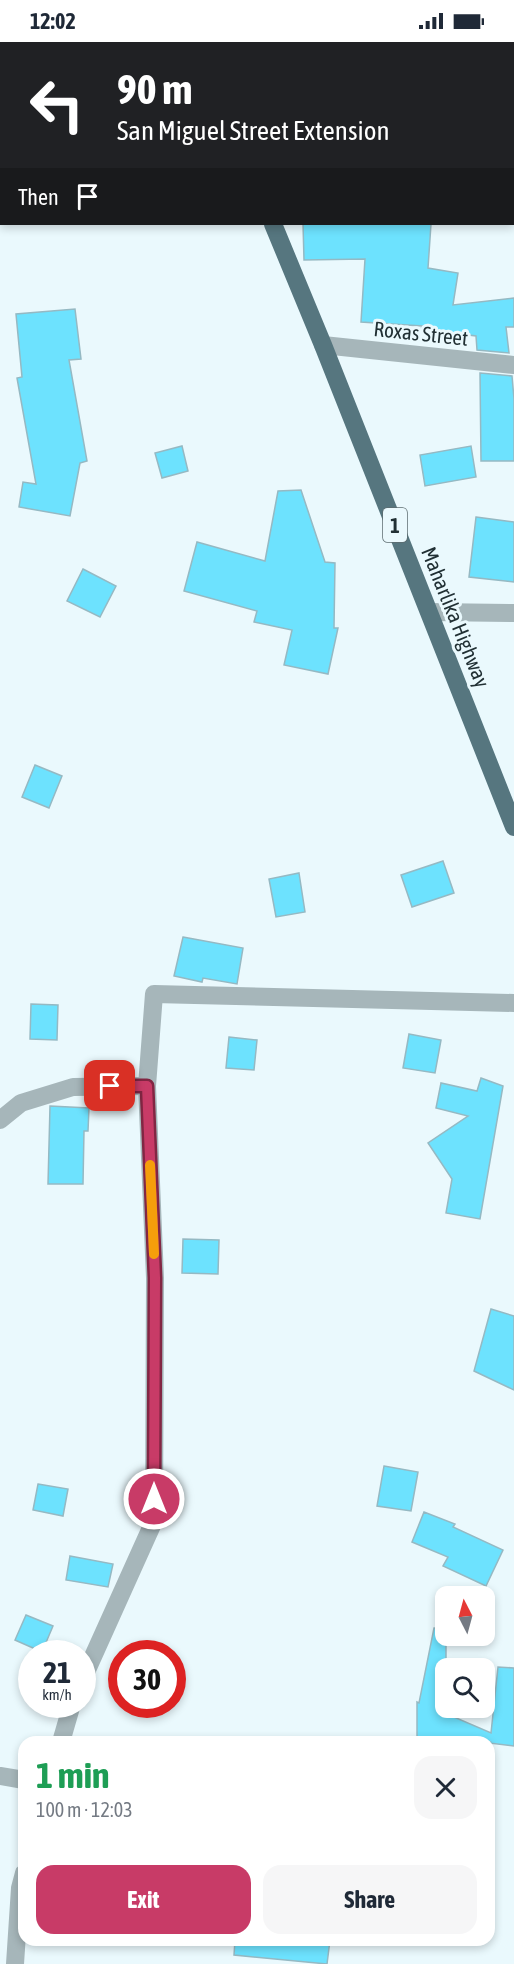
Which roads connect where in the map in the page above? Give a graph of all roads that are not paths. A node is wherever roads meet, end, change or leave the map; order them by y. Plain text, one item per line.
1 (273, 225) edge
2 (323, 345) junction
3 (514, 365) edge
4 (430, 612) junction
5 (514, 612) edge
6 (514, 827) edge
7 (514, 1003) edge
8 (147, 1086) junction
9 (0, 1120) edge
10 (96, 1649) edge
11 (68, 1718) edge
12 (63, 1736) edge
13 (0, 1776) edge
14 (18, 1779) edge
15 (18, 1918) edge
16 (15, 1964) edge

1 - 2 highway, Maharlika Highway / 1
2 - 3 street, Roxas Street
2 - 4 highway, Maharlika Highway / 1
4 - 5 street
4 - 6 highway, Maharlika Highway / 1
7 - 8 street
8 - 9 street
8 - 10 street
11 - 12 street
13 - 14 street
15 - 16 street

